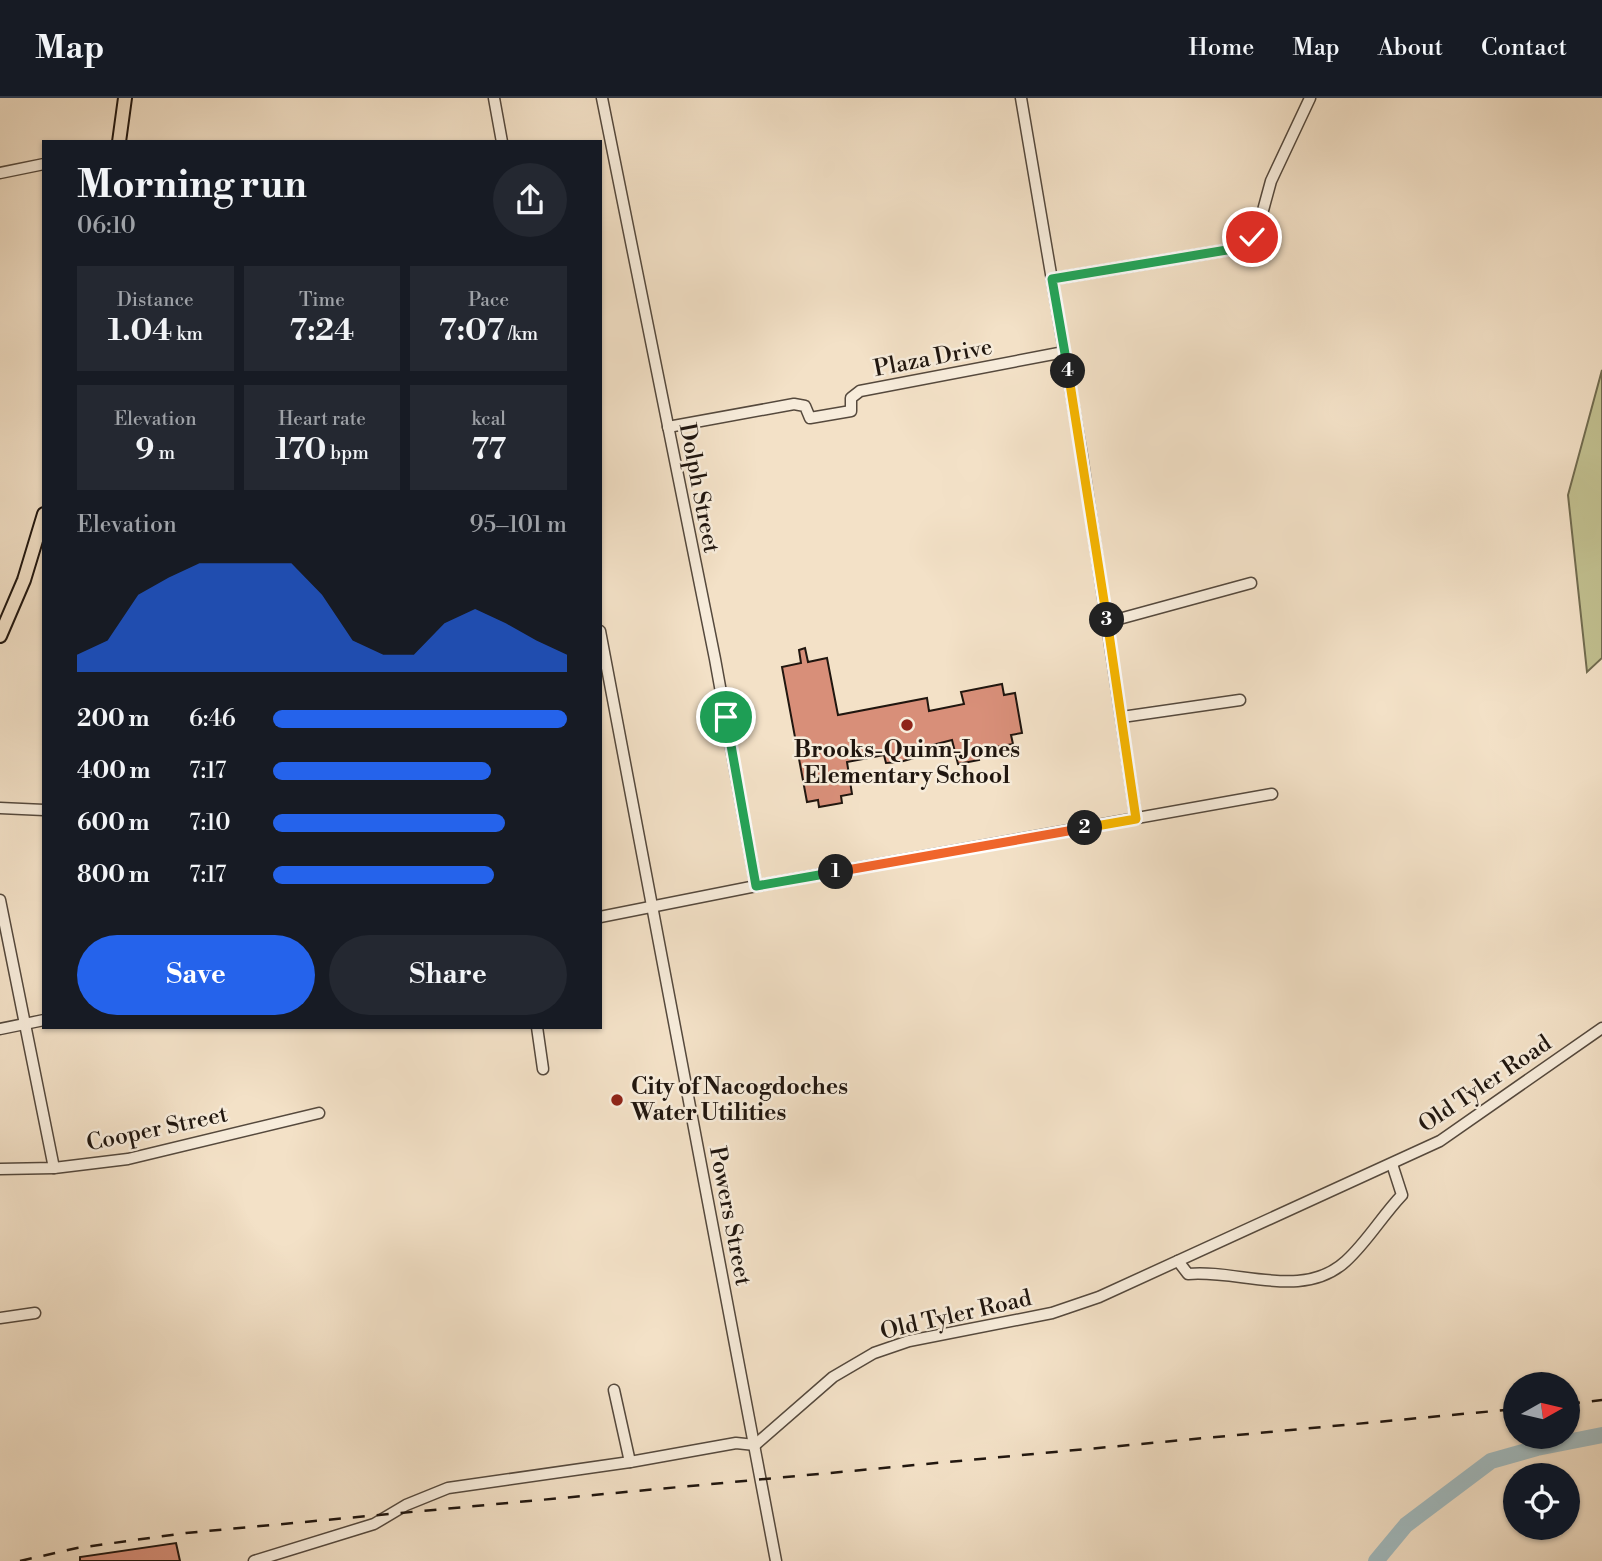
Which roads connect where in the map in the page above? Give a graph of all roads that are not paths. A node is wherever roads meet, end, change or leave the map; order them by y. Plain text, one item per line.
1 (125, 98) edge
2 (494, 98) edge
3 (602, 98) edge
4 (1021, 98) edge
5 (1311, 98) edge
6 (120, 140) edge
7 (502, 140) edge
8 (42, 164) edge
9 (0, 173) edge
10 (1052, 279) junction
11 (1064, 352) junction
12 (668, 427) junction
13 (42, 521) edge
14 (1251, 583) dead end
15 (1108, 622) junction
16 (1, 634) edge
17 (602, 642) edge
18 (1240, 700) dead end
19 (1122, 717) junction
20 (1272, 794) dead end
21 (0, 808) edge
22 (42, 810) edge
23 (1136, 819) junction
24 (756, 886) junction
25 (0, 900) edge
26 (651, 908) junction
27 (602, 917) edge
28 (42, 1020) edge
29 (25, 1024) junction
30 (1602, 1028) edge
31 (0, 1029) edge
32 (537, 1029) edge
33 (543, 1069) dead end
34 (319, 1113) dead end
35 (1392, 1164) junction
36 (54, 1168) junction
37 (0, 1169) edge
38 (1178, 1261) junction
39 (35, 1313) dead end
40 (0, 1318) edge
41 (614, 1390) dead end
42 (755, 1445) junction
43 (630, 1462) junction
44 (254, 1561) edge
45 (776, 1561) edge

1 - 6 main road
2 - 7 street
3 - 12 street, Dolph Street
4 - 10 street
5 - 10 street
8 - 9 street
10 - 11 street
11 - 12 street, Plaza Drive
11 - 15 street
12 - 24 street, Dolph Street
13 - 16 main road
14 - 15 street
15 - 19 street
17 - 26 street, Powers Street
18 - 19 street
19 - 23 street
20 - 23 street
21 - 22 street
23 - 24 street
24 - 26 street
25 - 29 street
26 - 27 street
26 - 42 street, Powers Street
28 - 29 street
29 - 31 street
29 - 36 street
30 - 35 street, Old Tyler Road
32 - 33 street
34 - 36 street, Cooper Street
35 - 38 street, Old Tyler Road
35 - 38 street
36 - 37 street, Cooper Street
38 - 42 street, Old Tyler Road
39 - 40 street
41 - 43 street
42 - 43 street
42 - 45 street, Powers Street
43 - 44 street

